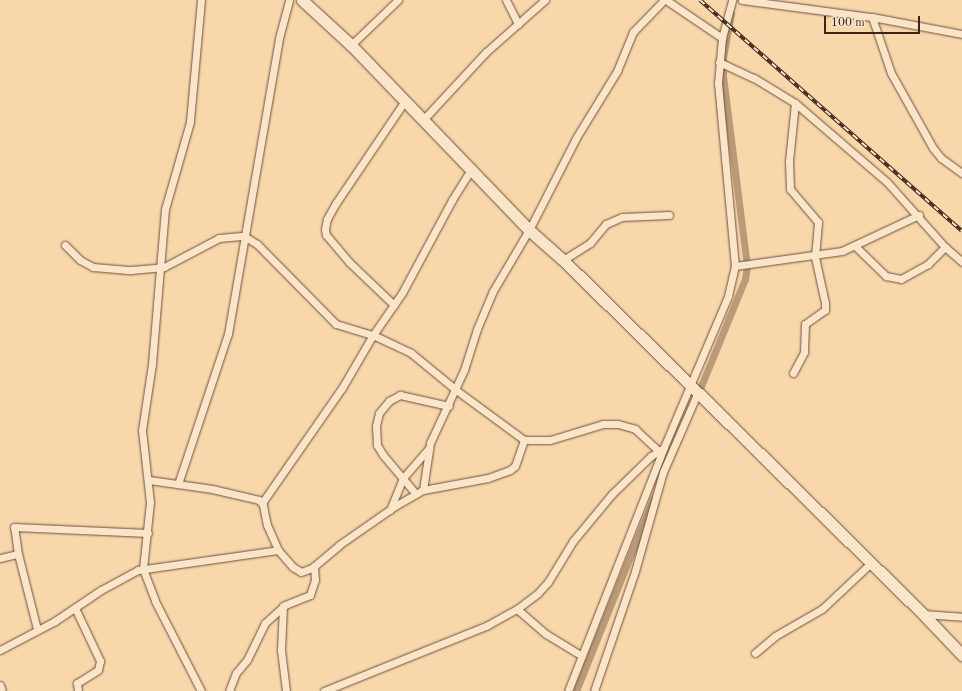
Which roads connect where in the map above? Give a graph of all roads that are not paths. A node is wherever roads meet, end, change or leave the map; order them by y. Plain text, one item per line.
1 (201, 0) edge
2 (289, 0) edge
3 (302, 0) edge
4 (398, 0) edge
5 (506, 0) edge
6 (545, 0) edge
7 (665, 0) edge
8 (732, 0) edge
9 (742, 0) edge
10 (872, 17) junction
11 (518, 24) junction
12 (962, 34) edge
13 (722, 38) junction
14 (351, 46) junction
15 (722, 64) junction
16 (404, 102) junction
17 (795, 103) junction
18 (422, 121) junction
19 (471, 170) junction
20 (962, 173) edge
21 (669, 215) dead end
22 (918, 215) junction
23 (529, 230) junction
24 (244, 236) junction
25 (65, 245) dead end
26 (856, 247) junction
27 (946, 247) junction
28 (815, 257) junction
29 (563, 260) junction
30 (962, 262) edge
31 (734, 266) junction
32 (161, 268) junction
33 (394, 305) junction
34 (373, 335) junction
35 (793, 373) dead end
36 (694, 389) junction
37 (456, 390) junction
38 (449, 406) junction
39 (524, 440) junction
40 (429, 447) junction
41 (662, 449) junction
42 (403, 478) junction
43 (149, 480) junction
44 (178, 484) junction
45 (424, 490) junction
46 (416, 494) junction
47 (262, 503) junction
48 (390, 510) junction
49 (148, 533) junction
50 (278, 550) junction
51 (18, 554) junction
52 (0, 558) edge
53 (870, 564) junction
54 (314, 566) junction
55 (143, 569) junction
56 (283, 606) junction
57 (75, 608) junction
58 (517, 608) junction
59 (923, 614) junction
60 (962, 617) edge
61 (37, 630) junction
62 (0, 650) edge
63 (755, 653) dead end
64 (582, 656) junction
65 (962, 656) edge
66 (0, 685) edge
67 (2, 691) edge
68 (78, 691) edge
69 (202, 691) edge
70 (229, 691) edge
71 (286, 691) edge
72 (324, 691) edge
73 (568, 691) edge
74 (594, 691) edge

1 - 32 street
2 - 24 street
3 - 14 street
4 - 14 street
5 - 11 street
6 - 11 street
7 - 13 street
7 - 23 street
8 - 13 street
9 - 10 street
10 - 12 street
10 - 20 street
11 - 18 street
13 - 15 street
14 - 16 street
15 - 17 street
15 - 31 street
16 - 18 street
16 - 33 street
17 - 22 street
17 - 28 street
18 - 19 street
19 - 23 street
19 - 33 street
21 - 29 street
22 - 26 street
22 - 27 street
23 - 29 street
23 - 37 street
24 - 32 street
24 - 34 street
24 - 44 street
25 - 32 street
26 - 27 street
26 - 28 street
27 - 30 street
28 - 31 street
28 - 35 street
29 - 36 street
31 - 36 street
32 - 43 street
33 - 34 street
34 - 37 street
34 - 47 street
36 - 41 street
36 - 53 street
36 - 74 street
37 - 38 street
37 - 39 street
38 - 40 street
38 - 42 street
39 - 41 street
39 - 45 street
40 - 42 street
40 - 45 street
41 - 58 street
41 - 64 street
42 - 46 street
42 - 48 street
43 - 44 street
43 - 49 street
44 - 47 street
45 - 46 street
46 - 48 street
47 - 50 street
48 - 54 street
49 - 51 street
49 - 55 street
50 - 54 street
50 - 55 street
51 - 52 street
51 - 61 street
53 - 59 street
53 - 63 street
54 - 56 street
55 - 57 street
55 - 69 street
56 - 70 street
56 - 71 street
57 - 61 street
57 - 68 street
58 - 64 street
58 - 72 street
59 - 60 street
59 - 65 street
61 - 62 street
64 - 73 street
66 - 67 street

